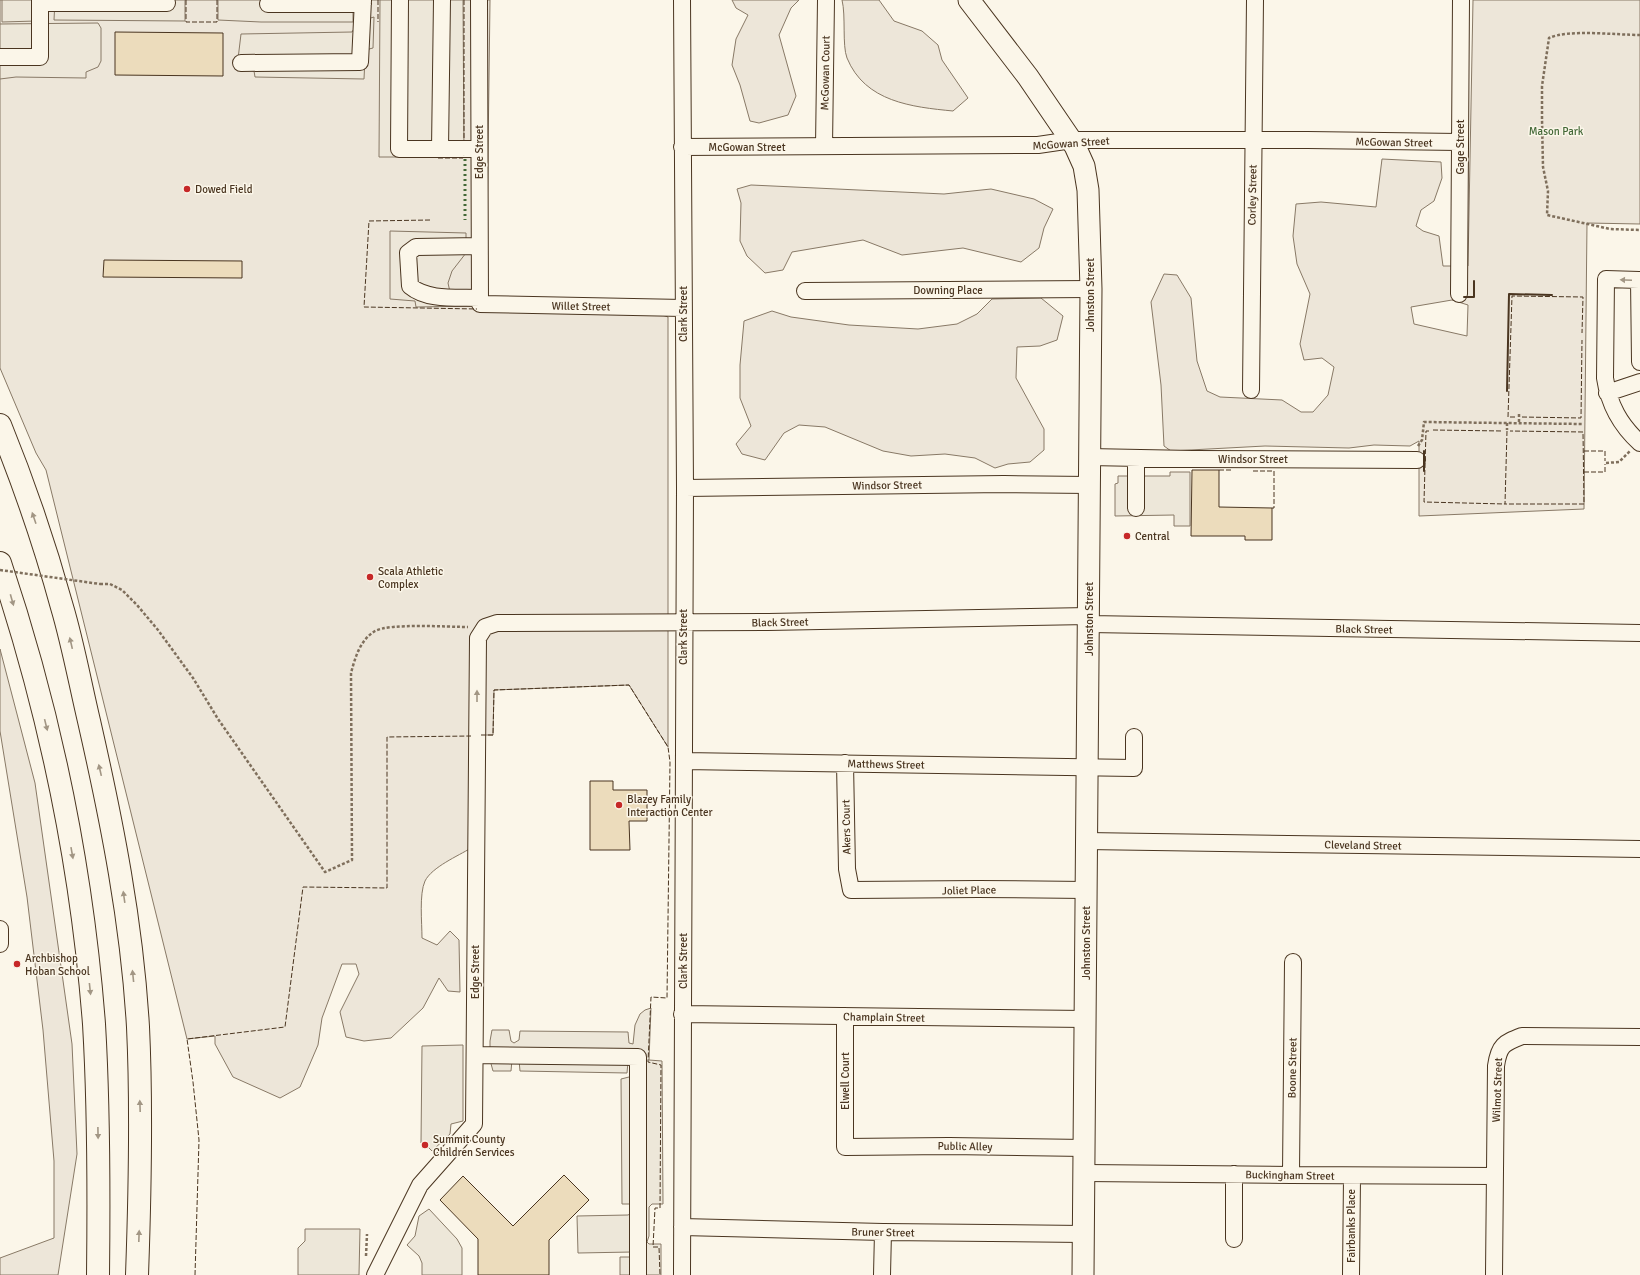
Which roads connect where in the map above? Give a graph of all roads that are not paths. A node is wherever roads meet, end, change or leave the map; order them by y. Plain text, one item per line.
1 (166, 0) edge
2 (400, 0) edge
3 (442, 0) edge
4 (479, 0) edge
5 (682, 0) edge
6 (826, 0) edge
7 (968, 0) edge
8 (1255, 0) edge
9 (1461, 0) edge
10 (40, 1) edge
11 (58, 1) edge
12 (363, 2) edge
13 (268, 4) dead end
14 (1, 57) dead end
15 (241, 63) dead end
16 (1072, 140) junction
17 (1253, 141) junction
18 (1459, 142) junction
19 (824, 146) junction
20 (682, 147) junction
21 (440, 149) junction
22 (479, 149) junction
23 (479, 246) junction
24 (1090, 289) junction
25 (805, 291) dead end
26 (1459, 294) dead end
27 (480, 301) junction
28 (683, 308) junction
29 (1640, 362) edge
30 (1640, 382) edge
31 (1251, 390) dead end
32 (1607, 393) junction
33 (0, 425) edge
34 (1640, 443) edge
35 (1089, 457) junction
36 (1136, 458) junction
37 (1417, 460) road end
38 (1089, 485) junction
39 (684, 488) junction
40 (1136, 508) dead end
41 (0, 563) edge
42 (1089, 620) junction
43 (683, 623) junction
44 (481, 633) joint
45 (1640, 633) edge
46 (1134, 736) dead end
47 (684, 761) junction
48 (845, 763) junction
49 (1087, 768) junction
50 (1086, 841) junction
51 (1640, 849) edge
52 (852, 890) joint
53 (1086, 890) junction
54 (0, 929) edge
55 (0, 944) edge
56 (1293, 962) dead end
57 (682, 1014) junction
58 (844, 1016) junction
59 (1086, 1019) junction
60 (1640, 1037) edge
61 (475, 1055) junction
62 (844, 1147) joint
63 (1085, 1148) junction
64 (1085, 1172) junction
65 (1234, 1174) junction
66 (1291, 1174) junction
67 (1352, 1176) junction
68 (1495, 1176) junction
69 (682, 1226) junction
70 (883, 1232) junction
71 (1083, 1234) junction
72 (1234, 1240) dead end
73 (98, 1275) edge
74 (138, 1275) edge
75 (375, 1275) edge
76 (638, 1275) edge
77 (682, 1275) edge
78 (882, 1275) edge
79 (1083, 1275) edge
80 (1351, 1275) edge
81 (1494, 1275) edge

1 - 11 street
2 - 21 street
3 - 21 street
4 - 22 street, Edge Street
5 - 20 street, Clark Street
6 - 19 street, McGowan Court
7 - 16 main road, Johnston Street
8 - 17 street, Corley Street
9 - 18 street, Gage Street
10 - 11 street
10 - 14 street
12 - 13 street
12 - 15 street
16 - 17 street, McGowan Street
16 - 19 street, McGowan Street
16 - 24 main road, Johnston Street
17 - 18 street, McGowan Street
17 - 31 street, Corley Street
18 - 26 street, Gage Street
19 - 20 street, McGowan Street
20 - 28 street, Clark Street
21 - 22 street
22 - 23 street, Edge Street
23 - 27 street, Edge Street
23 - 27 street, Willet Street
24 - 25 street, Downing Place
24 - 35 main road, Johnston Street
27 - 28 street, Willet Street
28 - 39 street, Clark Street
29 -> 32 street
30 - 32 street
32 - 34 street
74 -> 33 highway
35 - 36 street, Windsor Street
35 - 38 main road, Johnston Street
36 - 37 street, Windsor Street
36 - 40 street
38 - 39 street, Windsor Street
38 - 42 main road, Johnston Street
39 - 43 street, Clark Street
41 -> 73 highway
42 - 43 street, Black Street
42 - 45 street, Black Street
42 - 49 main road, Johnston Street
43 - 44 street, Black Street
43 - 47 street, Clark Street
61 -> 44 street, Edge Street
46 - 49 street, Matthews Street
47 - 48 street, Matthews Street
47 - 57 street, Clark Street
48 - 49 street, Matthews Street
48 - 52 street, Akers Court
49 - 50 main road, Johnston Street
50 - 51 street, Cleveland Street
50 - 53 main road, Johnston Street
52 - 53 street, Joliet Place
53 - 59 main road, Johnston Street
54 - 55 street
56 - 66 street, Boone Street
57 - 58 street, Champlain Street
57 - 69 street, Clark Street
58 - 59 street, Champlain Street
58 - 62 street, Elwell Court
59 - 63 main road, Johnston Street
60 - 68 street, Wilmot Street
61 - 75 street, Edge Street
61 - 76 street
62 - 63 street, Public Alley
63 - 64 main road, Johnston Street
64 - 65 street, Buckingham Street
64 - 71 main road, Johnston Street
65 - 66 street, Buckingham Street
65 - 72 street
66 - 67 street, Buckingham Street
67 - 68 street, Buckingham Street
67 - 80 street, Fairbanks Place
68 - 81 street, Wilmot Street
69 - 70 street, Bruner Street
69 - 77 street, Clark Street
70 - 71 street, Bruner Street
70 - 78 street
71 - 79 main road, Johnston Street

